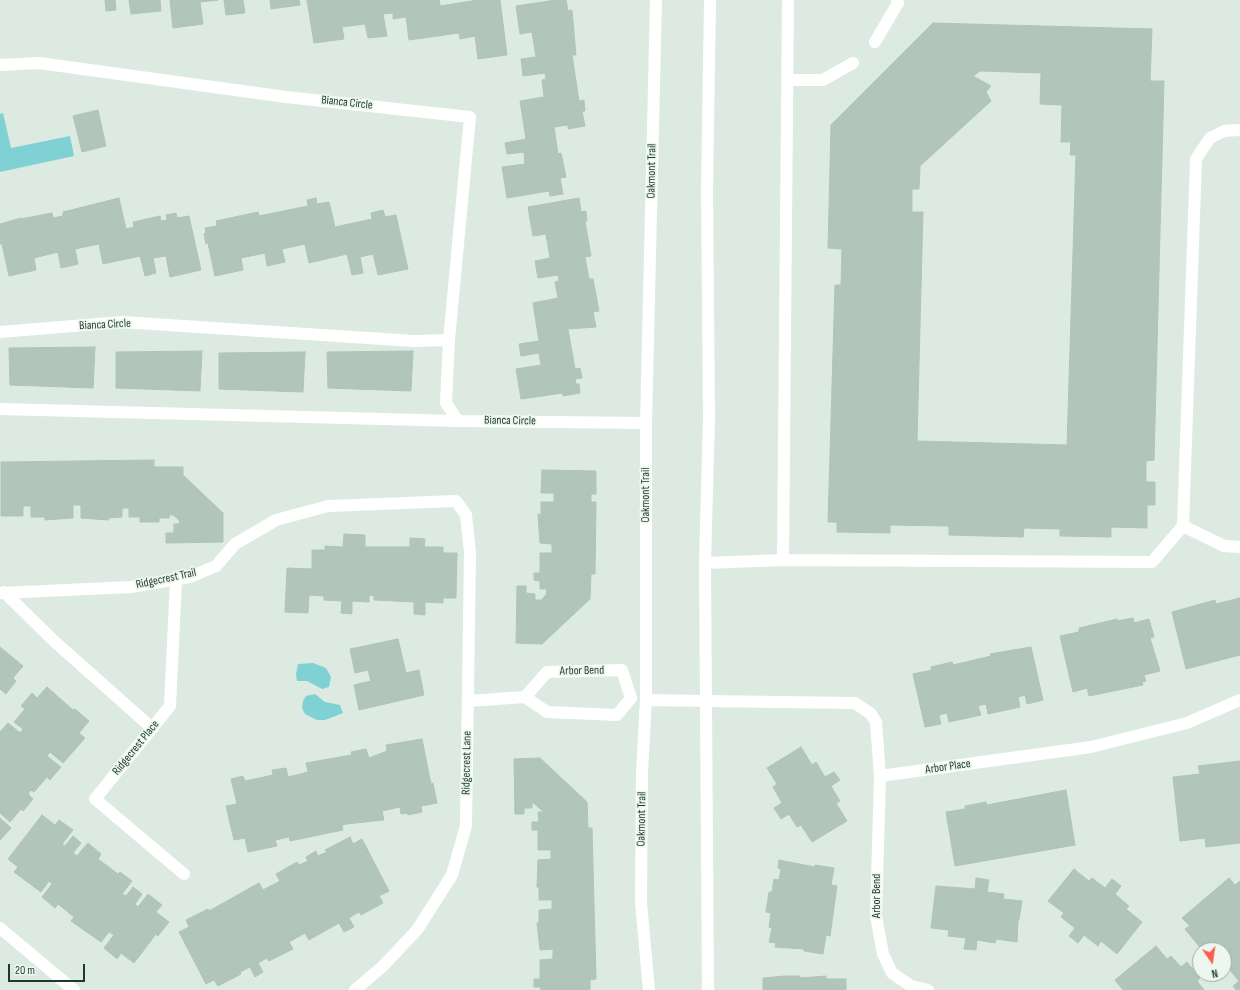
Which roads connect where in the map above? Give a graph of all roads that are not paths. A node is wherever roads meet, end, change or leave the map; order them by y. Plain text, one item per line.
1 (656, 0) edge
2 (710, 0) edge
3 (788, 0) edge
4 (897, 0) edge
5 (875, 42) dead end
6 (853, 63) dead end
7 (0, 66) edge
8 (787, 80) junction
9 (1240, 130) edge
10 (0, 332) edge
11 (449, 340) junction
12 (0, 409) edge
13 (458, 421) junction
14 (646, 423) junction
15 (456, 501) joint
16 (1183, 526) junction
17 (1240, 547) edge
18 (783, 560) junction
19 (705, 563) junction
20 (176, 580) junction
21 (2, 592) edge
22 (525, 697) junction
23 (631, 698) junction
24 (646, 700) junction
25 (1240, 700) edge
26 (468, 701) junction
27 (706, 701) junction
28 (152, 728) junction
29 (880, 776) junction
30 (184, 874) dead end
31 (0, 928) edge
32 (74, 990) edge
33 (355, 990) edge
34 (650, 990) edge
35 (708, 990) edge
36 (928, 990) edge

1 - 14 street, Oakmont Trail
2 - 19 street
3 - 8 street
4 - 5 street
6 - 8 street
7 - 11 street, Bianca Circle
8 - 18 street
9 - 16 street
10 - 11 street, Bianca Circle
11 - 13 street, Bianca Circle
12 - 13 street
13 - 14 street, Bianca Circle
14 - 24 street, Oakmont Trail
15 - 20 street, Ridgecrest Trail
15 - 26 street, Ridgecrest Lane
16 - 17 street
16 - 18 street
18 - 19 street
19 - 27 street
20 - 21 street, Ridgecrest Trail
20 - 28 street, Ridgecrest Place
21 - 28 street
22 - 23 street
22 - 23 street, Arbor Bend
22 - 26 street
23 - 24 street
24 - 27 street
24 - 34 street, Oakmont Trail
25 - 29 street, Arbor Place
26 - 33 street, Ridgecrest Lane
27 - 29 street
27 - 35 street
28 - 30 street, Ridgecrest Place
29 - 36 street, Arbor Bend
31 - 32 street

